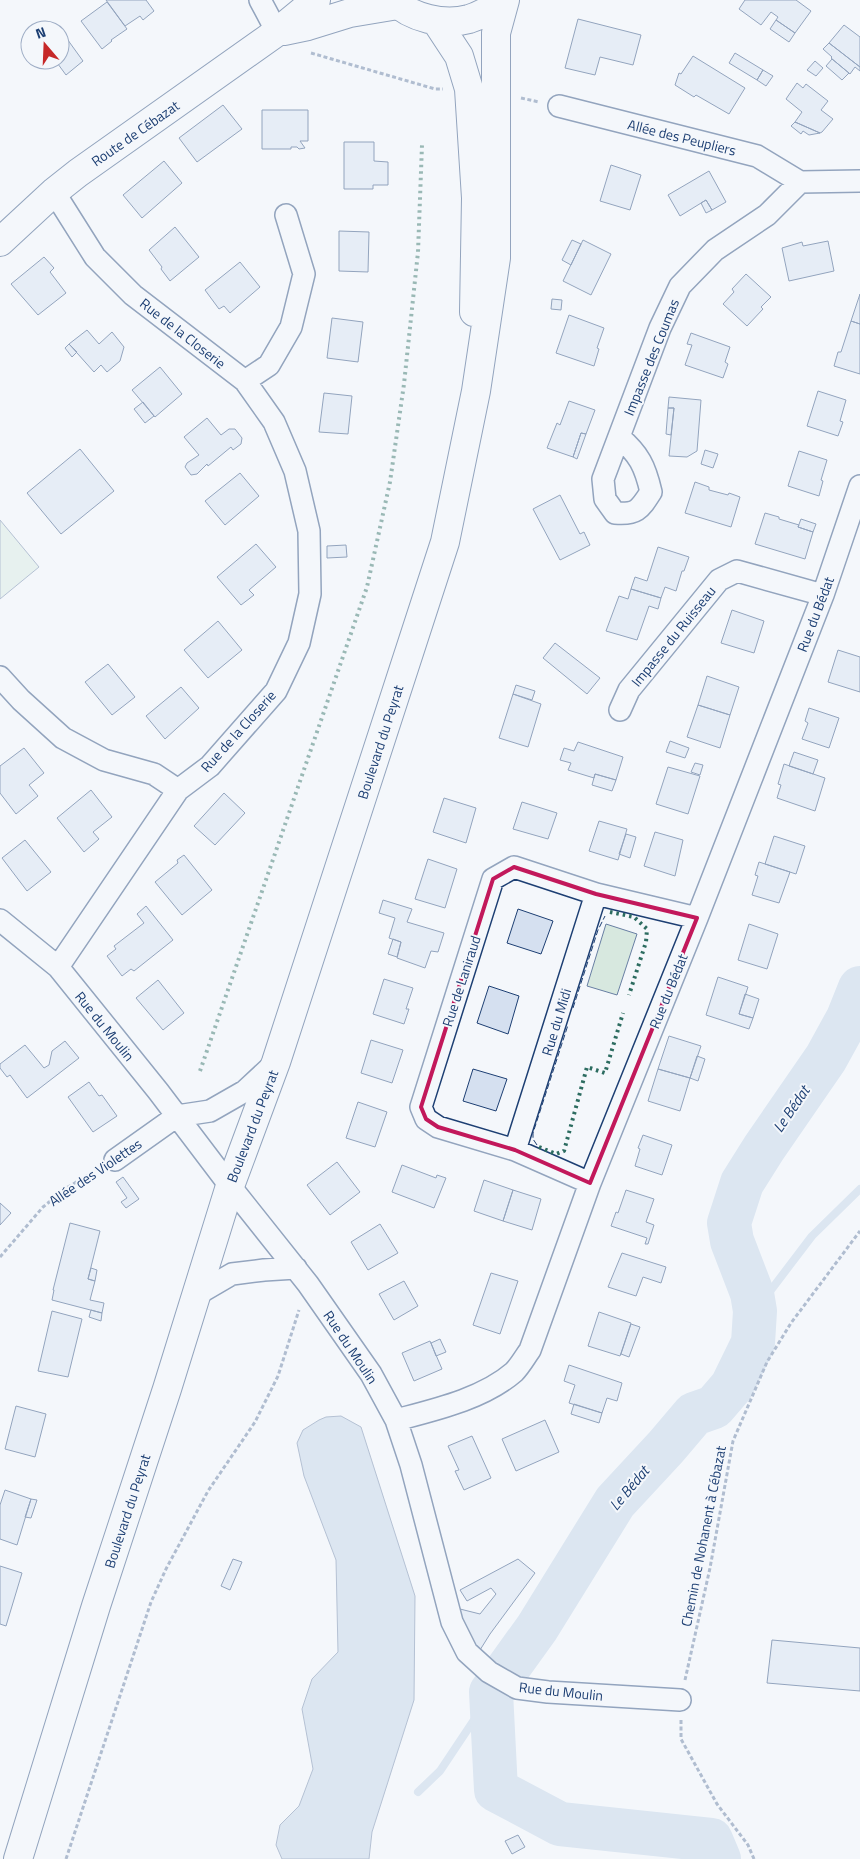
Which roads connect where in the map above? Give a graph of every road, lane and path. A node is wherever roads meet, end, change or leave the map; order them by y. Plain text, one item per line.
1 (260, 0) edge
2 (316, 0) edge
3 (504, 0) edge
4 (396, 3) edge
5 (436, 21) junction
6 (308, 26) junction
7 (277, 32) junction
8 (469, 89) junction
9 (497, 92) junction
10 (559, 106) joint
11 (860, 180) edge
12 (800, 182) junction
13 (54, 192) junction
14 (286, 215) dead end
15 (0, 242) edge
16 (245, 381) junction
17 (476, 391) junction
18 (619, 437) dead end
19 (860, 486) edge
20 (823, 595) junction
21 (0, 677) edge
22 (620, 710) dead end
23 (178, 790) junction
24 (596, 894) junction
25 (697, 918) junction
26 (0, 920) edge
27 (58, 967) junction
28 (276, 1062) junction
29 (177, 1116) junction
30 (515, 1150) junction
31 (115, 1160) joint
32 (590, 1183) junction
33 (230, 1186) junction
34 (860, 1232) edge
35 (0, 1257) edge
36 (302, 1276) junction
37 (196, 1295) junction
38 (396, 1420) junction
39 (680, 1700) junction
40 (18, 1859) edge
41 (66, 1859) edge
42 (754, 1859) edge

1 - 7 street
2 - 7 main road, Route de Cébazat
3 - 5 main road
3 - 9 main road
4 - 5 main road
4 - 6 main road, Route de Cébazat
5 - 8 main road
6 - 7 main road, Route de Cébazat
6 - 8 path
7 - 13 main road, Route de Cébazat
8 - 17 main road
9 - 10 path
9 - 17 main road
10 - 12 street, Allée des Peupliers
11 - 12 street
12 - 18 street, Impasse des Coumas
13 - 15 main road, Route de Cébazat
13 - 16 street, Rue de la Closerie
14 - 16 street
16 - 23 street, Rue de la Closerie
17 - 28 main road, Boulevard du Peyrat
19 - 20 street, Rue du Bédat
20 - 22 street, Impasse du Ruisseau
20 - 25 street, Rue du Bédat
21 - 23 street
23 - 27 street, Rue de la Closerie
24 - 25 street, Rue de Laniraud
24 - 30 street, Rue du Midi
24 - 30 street, Rue de Laniraud
25 - 32 street, Rue du Bédat
26 - 27 street, Rue du Moulin
27 - 29 street, Rue du Moulin
28 - 29 street
28 - 33 main road, Boulevard du Peyrat
29 - 31 street, Allée des Violettes
29 - 33 street, Rue du Moulin
30 - 32 street, Rue de Laniraud
31 - 35 path, Allée des Violettes
32 - 38 street, Rue du Bédat
33 - 36 street, Rue du Moulin
33 - 37 main road, Boulevard du Peyrat
34 - 39 path, Chemin de Nohanent à Cébazat
36 - 37 street
36 - 38 street, Rue du Moulin
36 - 41 path
37 - 40 main road, Boulevard du Peyrat
38 - 39 street, Rue du Moulin
39 - 42 path, Chemin de Nohanent à Cébazat

